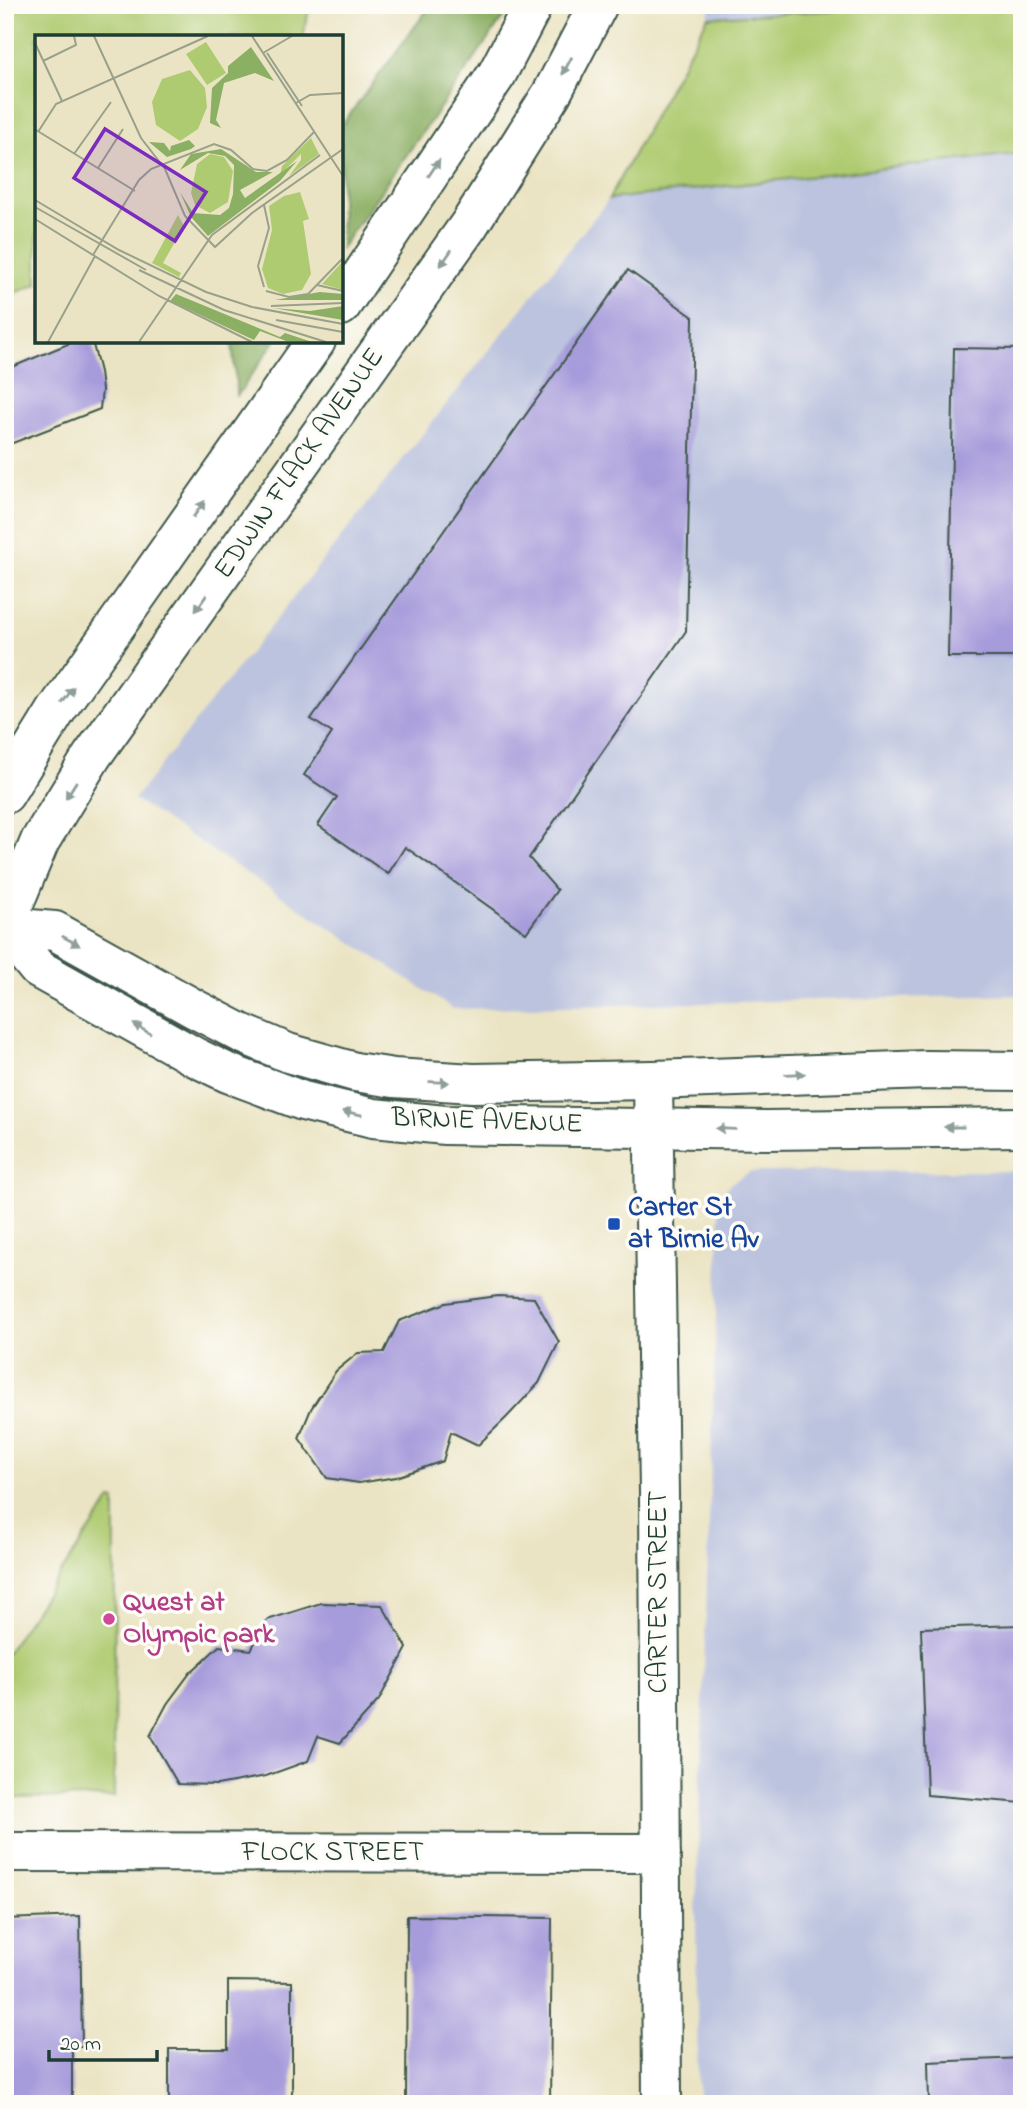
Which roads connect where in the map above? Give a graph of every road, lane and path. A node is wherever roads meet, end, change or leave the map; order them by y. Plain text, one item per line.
1 (533, 5) edge
2 (598, 5) edge
3 (343, 303) edge
4 (315, 343) edge
5 (5, 794) edge
6 (5, 927) edge
7 (288, 1053) junction
8 (1022, 1072) edge
9 (653, 1080) junction
10 (275, 1091) junction
11 (654, 1127) junction
12 (1022, 1127) edge
13 (5, 1852) edge
14 (661, 1853) junction
15 (662, 2104) edge

3 -> 1 street
2 -> 6 street, EDWIN FLACK AVENUE
5 -> 4 street, EDWIN FLACK AVENUE
6 -> 7 street, BIRNIE AVENUE
10 -> 6 street, BIRNIE AVENUE
7 -> 9 street, BIRNIE AVENUE
7 - 10 street
9 -> 8 street, BIRNIE AVENUE
9 - 11 street, CARTER STREET
11 -> 10 street, BIRNIE AVENUE
12 -> 11 street, BIRNIE AVENUE
11 - 14 street, CARTER STREET
13 - 14 street, FLOCK STREET
14 - 15 street, CARTER STREET

